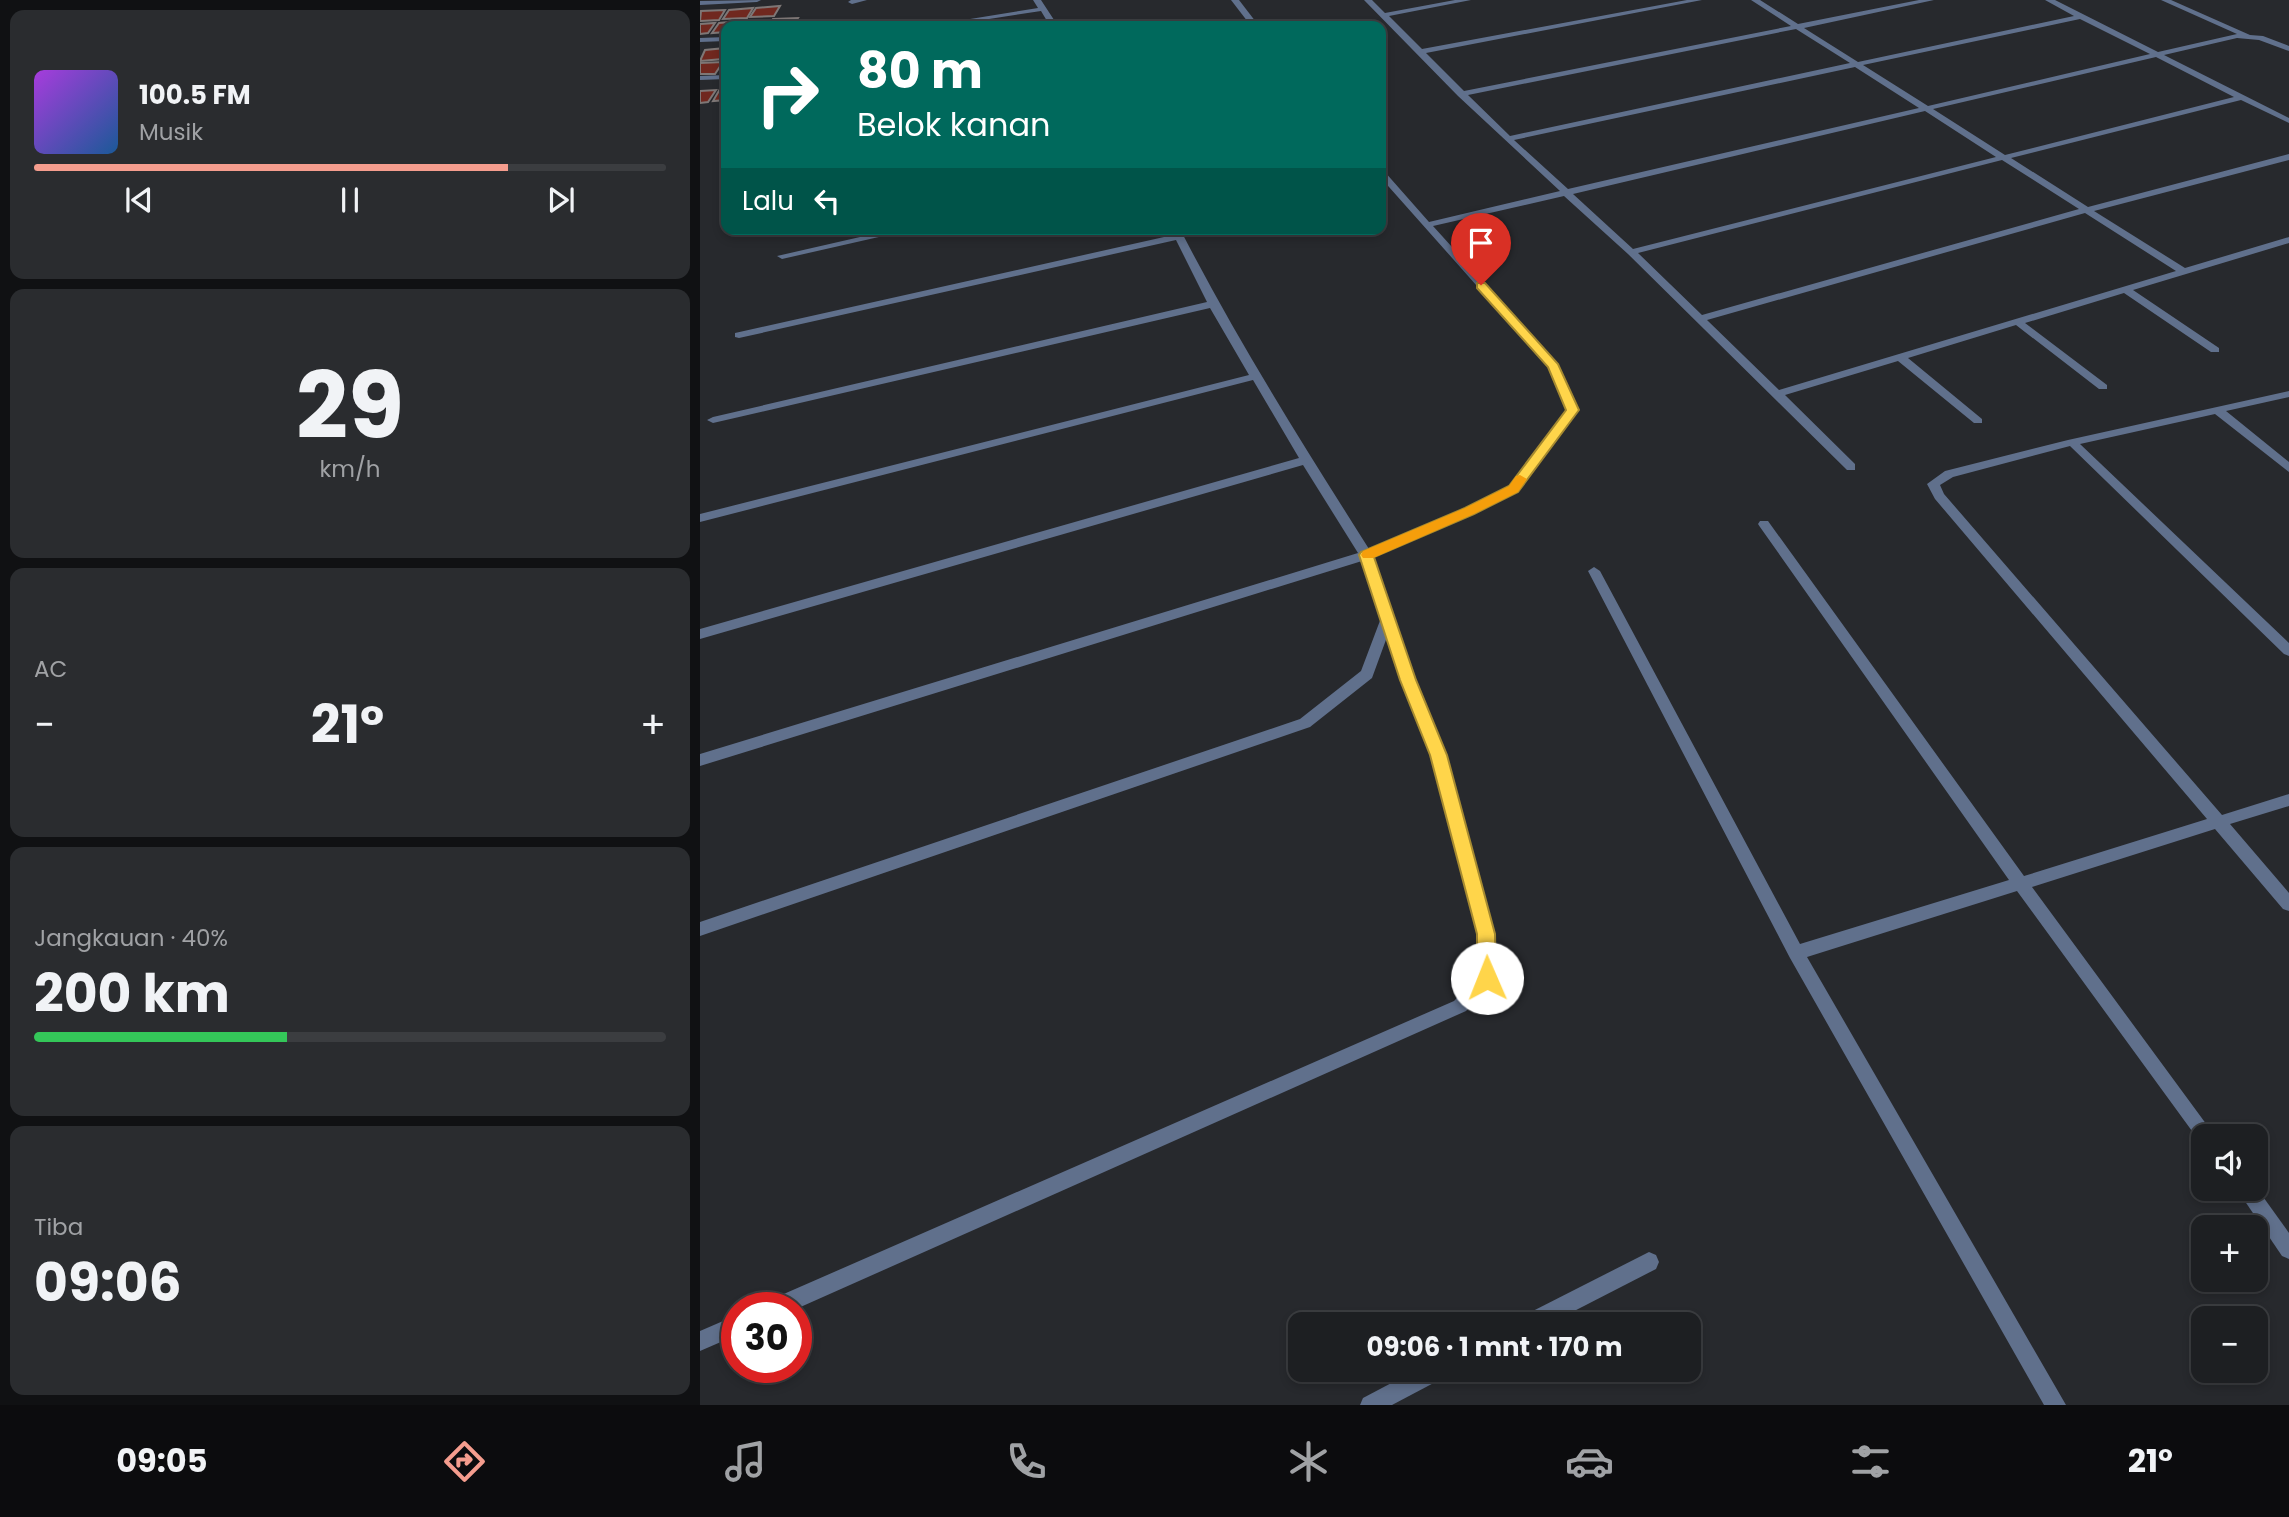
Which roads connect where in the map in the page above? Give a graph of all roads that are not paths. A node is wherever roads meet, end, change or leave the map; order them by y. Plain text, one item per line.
1 (757, 0) edge
2 (863, 0) edge
3 (1037, 0) edge
4 (1235, 0) edge
5 (1368, 0) edge
6 (1467, 0) edge
7 (1698, 0) edge
8 (1755, 0) edge
9 (1930, 0) edge
10 (2049, 0) edge
11 (2165, 0) edge
12 (852, 2) dead end
13 (700, 3) edge
14 (1042, 9) junction
15 (1384, 15) junction
16 (2082, 16) junction
17 (964, 21) edge
18 (1050, 21) edge
19 (1251, 21) edge
20 (1797, 26) junction
21 (2247, 36) junction
22 (721, 39) edge
23 (700, 40) edge
24 (2289, 49) edge
25 (1421, 52) junction
26 (2154, 54) junction
27 (1857, 65) junction
28 (721, 76) edge
29 (700, 78) edge
30 (1461, 94) junction
31 (2242, 97) junction
32 (1926, 107) junction
33 (2289, 121) edge
34 (1508, 139) junction
35 (2002, 157) junction
36 (2289, 157) edge
37 (1386, 179) edge
38 (1565, 191) junction
39 (2085, 210) junction
40 (1427, 225) junction
41 (881, 235) edge
42 (1164, 235) edge
43 (1178, 235) edge
44 (2289, 240) edge
45 (1631, 253) junction
46 (782, 256) dead end
47 (2183, 271) junction
48 (2124, 288) junction
49 (1213, 304) junction
50 (1699, 319) junction
51 (2017, 321) junction
52 (739, 335) dead end
53 (2215, 350) dead end
54 (1899, 356) junction
55 (1257, 376) junction
56 (2103, 387) dead end
57 (1777, 394) junction
58 (2289, 394) edge
59 (2219, 411) junction
60 (713, 420) dead end
61 (1978, 421) dead end
62 (2072, 442) junction
63 (1306, 460) junction
64 (1850, 467) dead end
65 (2289, 468) edge
66 (700, 519) edge
67 (1765, 524) dead end
68 (1366, 555) junction
69 (1594, 572) dead end
70 (1387, 618) junction
71 (700, 634) edge
72 (2289, 651) edge
73 (700, 760) edge
74 (2289, 800) edge
75 (2217, 822) junction
76 (2020, 883) junction
77 (2289, 904) edge
78 (700, 929) edge
79 (1796, 953) junction
80 (2197, 1124) edge
81 (2254, 1201) edge
82 (2289, 1249) edge
83 (1649, 1262) dead end
84 (811, 1292) edge
85 (1552, 1312) edge
86 (721, 1332) edge
87 (700, 1341) edge
88 (1415, 1382) edge
89 (1370, 1405) edge
90 (2056, 1405) edge

1 - 13 street
2 - 12 street
3 - 14 street
4 - 19 street
5 - 15 street
6 - 15 street
7 - 25 street
8 - 20 street
9 - 20 street
10 - 16 street
11 - 21 street
14 - 17 street
14 - 18 street
15 - 25 street
16 - 26 street
16 - 27 street
20 - 27 street
20 - 30 street
21 - 24 street
21 - 26 street
22 - 23 street
25 - 30 street
26 - 31 street
26 - 32 street
27 - 32 street
27 - 34 street
28 - 29 street
30 - 34 street
31 - 33 street
31 - 35 street
32 - 35 street
32 - 38 street
34 - 38 street
35 - 39 street
35 - 45 street
36 - 39 street
37 - 40 street
38 - 40 street
38 - 45 street
39 - 47 street
39 - 50 street
40 - 68 street
41 - 46 street
42 - 52 street
43 - 49 street
44 - 47 street
45 - 50 street
47 - 48 street
48 - 51 street
48 - 53 street
49 - 55 street
49 - 60 street
50 - 57 street
51 - 54 street
51 - 56 street
54 - 57 street
54 - 61 street
55 - 63 street
55 - 66 street
57 - 64 street
58 - 59 street
59 - 62 street
59 - 65 street
62 - 72 street
62 - 75 street
63 - 68 street
63 - 71 street
67 - 76 street
68 - 70 street
68 - 73 street
69 - 79 street
70 - 78 street
70 - 84 street
74 - 75 street
75 - 76 street
75 - 77 street
76 - 79 street
76 - 80 street
79 - 90 street
81 - 82 street
83 - 85 street
86 - 87 street
88 - 89 street

